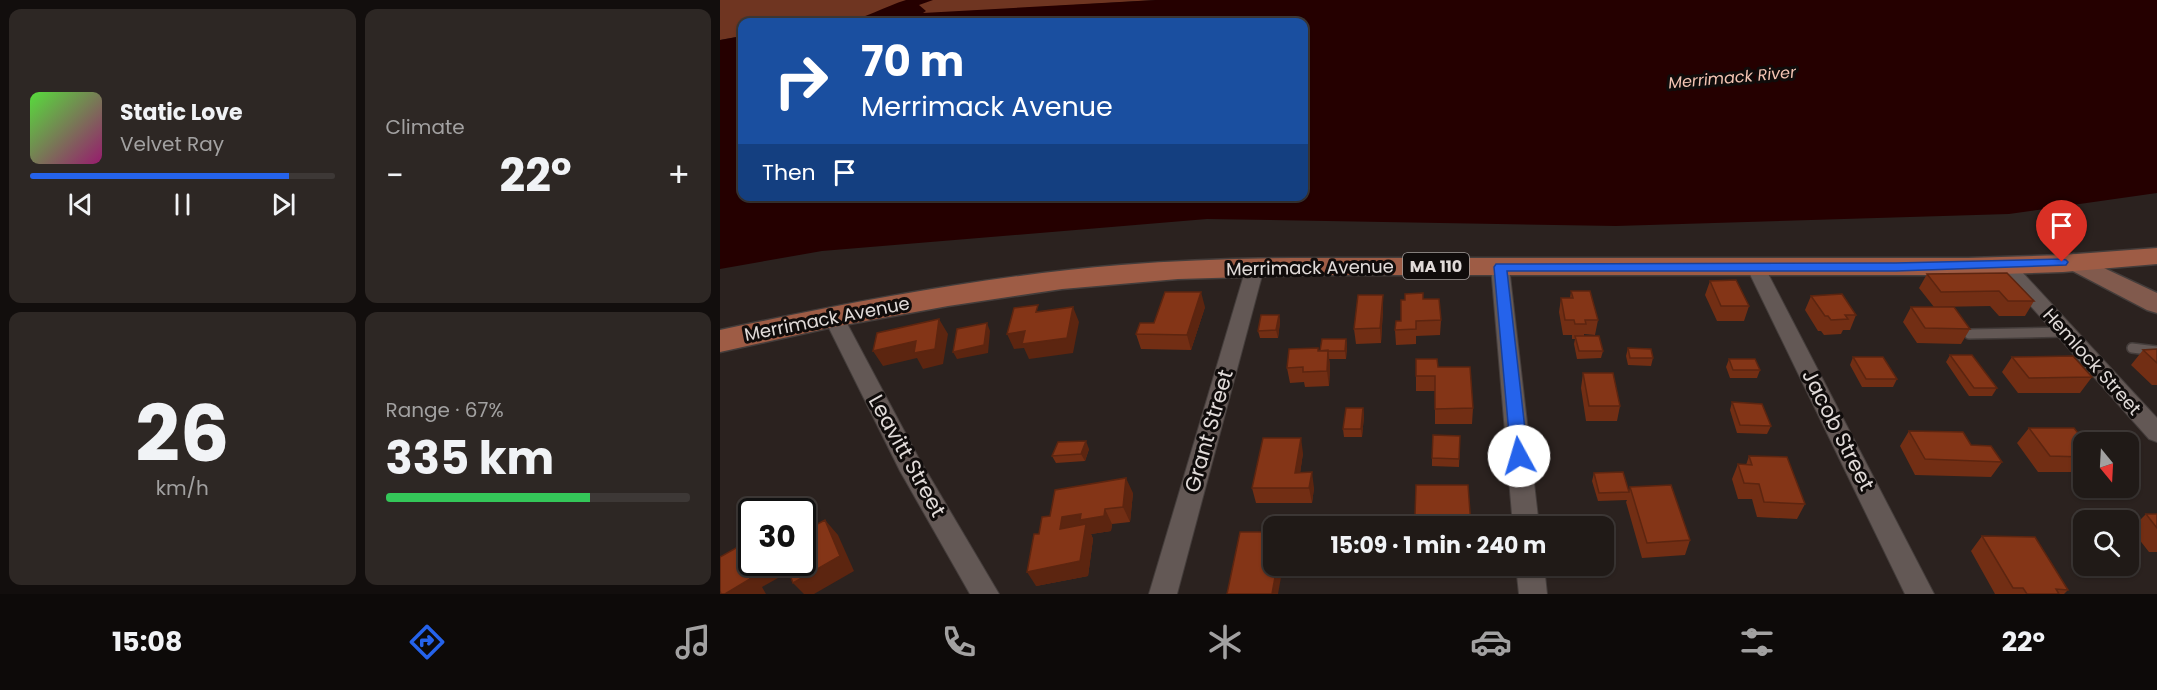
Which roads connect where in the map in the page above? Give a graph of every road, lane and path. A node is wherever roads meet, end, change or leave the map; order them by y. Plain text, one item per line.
1 (2154, 258) edge
2 (2074, 262) junction
3 (2004, 264) junction
4 (1755, 266) junction
5 (1500, 267) junction
6 (1255, 268) junction
7 (2157, 304) edge
8 (833, 316) junction
9 (2065, 332) junction
10 (1969, 334) edge
11 (720, 341) edge
12 (2132, 348) dead end
13 (2157, 351) edge
14 (2157, 433) edge
15 (1525, 516) edge
16 (1531, 576) edge
17 (985, 594) edge
18 (1163, 594) edge
19 (1533, 594) edge
20 (1920, 594) edge

1 - 2 main road, Merrimack Avenue / MA 110
2 - 3 main road, Merrimack Avenue / MA 110
2 - 7 street
3 - 4 main road, Merrimack Avenue / MA 110
3 - 9 street, Hemlock Street
4 - 5 main road, Merrimack Avenue / MA 110
4 - 20 street, Jacob Street
5 - 6 main road, Merrimack Avenue / MA 110
5 - 15 street
6 - 8 main road, Merrimack Avenue / MA 110
6 - 18 street, Grant Street
8 - 11 main road, Merrimack Avenue / MA 110
8 - 17 street, Leavitt Street
9 - 10 lane
9 - 14 street, Hemlock Street
12 - 13 lane
16 - 19 street

